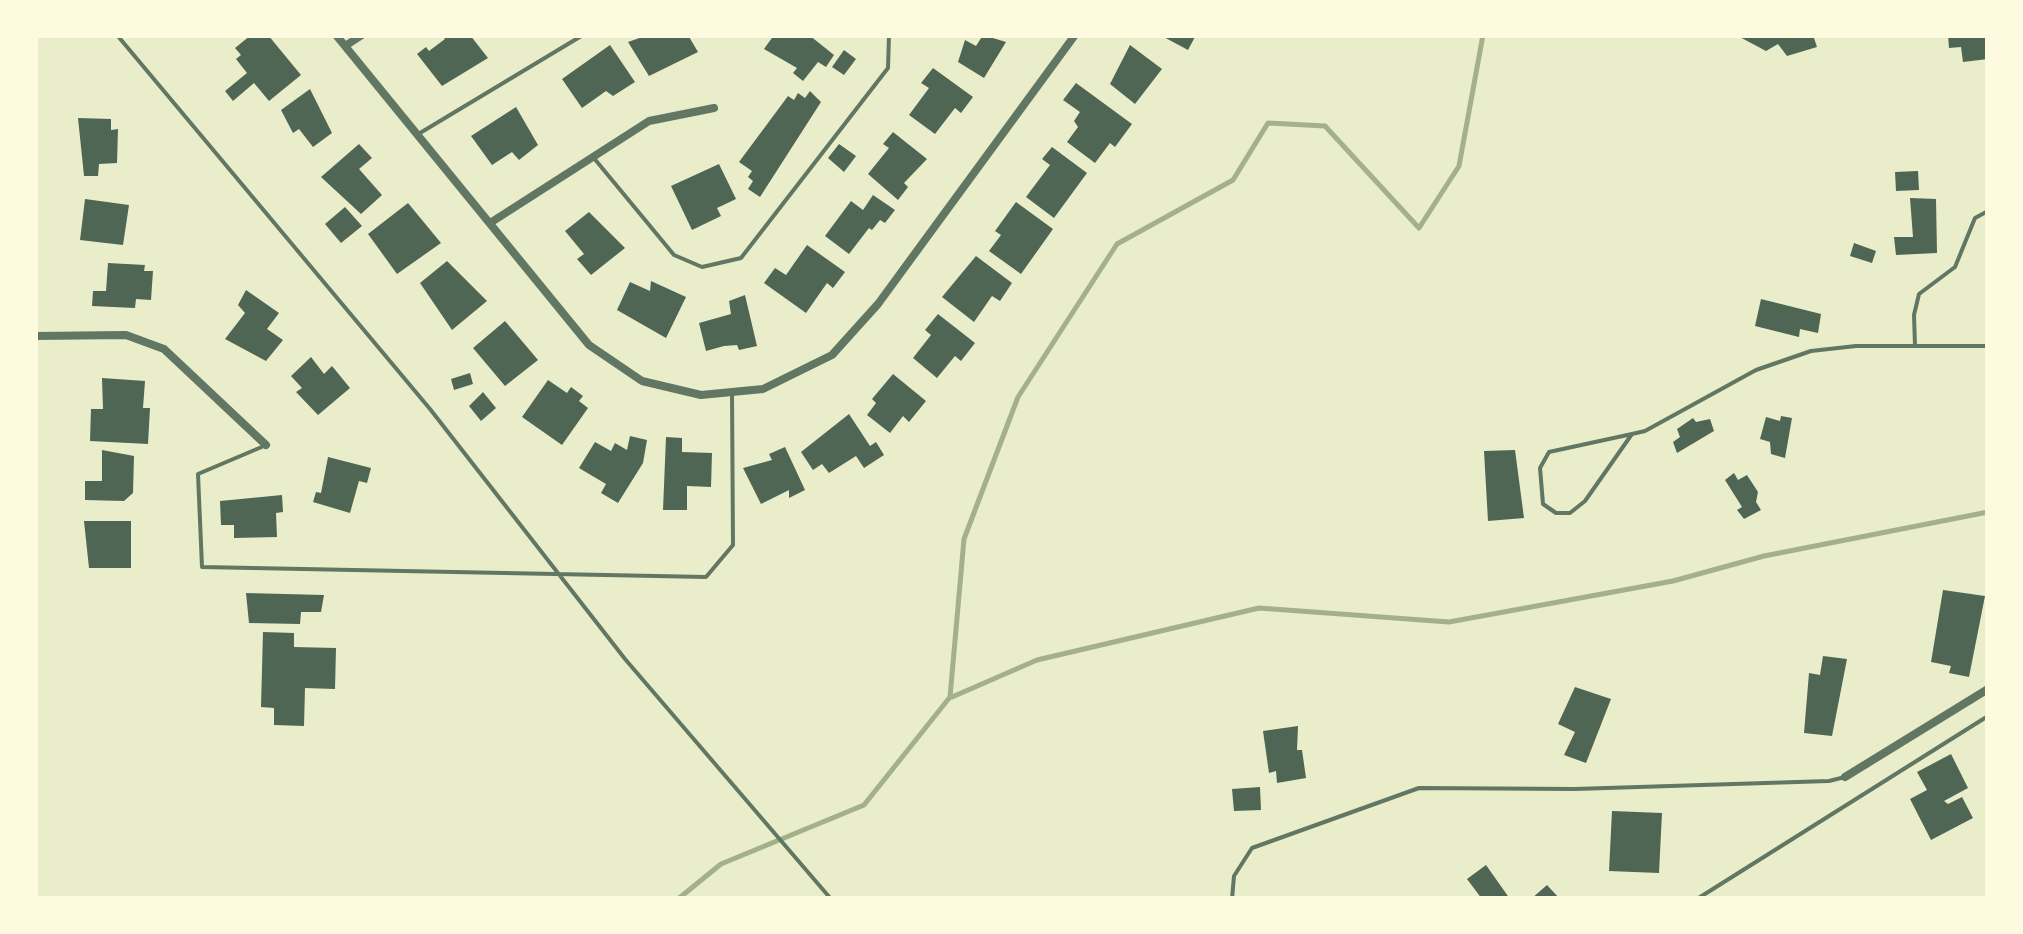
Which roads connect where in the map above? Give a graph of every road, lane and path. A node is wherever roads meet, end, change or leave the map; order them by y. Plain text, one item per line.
1 (117, 35) edge
2 (336, 35) edge
3 (362, 35) edge
4 (583, 35) edge
5 (889, 35) edge
6 (1075, 35) edge
7 (345, 46) junction
8 (714, 108) dead end
9 (418, 135) junction
10 (593, 156) junction
11 (1988, 210) edge
12 (490, 222) junction
13 (35, 336) edge
14 (1915, 346) junction
15 (1988, 346) edge
16 (732, 392) junction
17 (1632, 434) junction
18 (266, 445) joint
19 (558, 573) junction
20 (1988, 688) edge
21 (1988, 716) edge
22 (1845, 777) joint
23 (831, 899) edge
24 (1232, 899) edge
25 (1697, 899) edge

1 - 19 lane
2 - 7 street
3 - 7 street
4 - 9 lane
5 - 10 lane
6 - 16 street
7 - 9 street
8 - 10 street
9 - 12 street
10 - 12 street
11 - 14 lane
12 - 16 street
13 - 18 street
14 - 15 lane
14 - 17 lane
16 - 19 lane
17 - 17 lane
18 - 19 lane
19 - 23 lane
20 - 22 street
21 - 25 lane
22 - 24 lane

